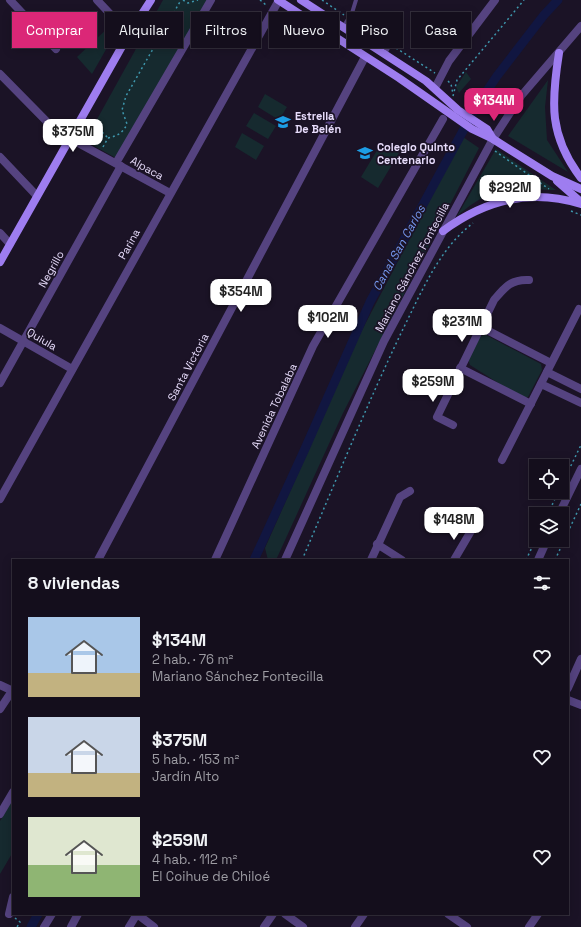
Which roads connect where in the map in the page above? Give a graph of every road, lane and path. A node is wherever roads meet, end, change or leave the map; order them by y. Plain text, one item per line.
1 (10, 0) edge
2 (97, 0) edge
3 (151, 0) edge
4 (182, 0) edge
5 (198, 0) edge
6 (211, 0) edge
7 (279, 0) edge
8 (301, 0) edge
9 (322, 0) edge
10 (356, 0) edge
11 (496, 0) edge
12 (524, 0) edge
13 (108, 12) edge
14 (143, 12) edge
15 (351, 12) edge
16 (347, 17) edge
17 (347, 21) edge
18 (343, 27) junction
19 (580, 29) edge
20 (121, 48) edge
21 (387, 48) edge
22 (396, 48) edge
23 (56, 49) dead end
24 (559, 53) junction
25 (385, 54) junction
26 (366, 57) junction
27 (404, 66) junction
28 (0, 74) edge
29 (440, 77) junction
30 (399, 78) junction
31 (435, 88) junction
32 (421, 93) junction
33 (453, 96) junction
34 (458, 113) junction
35 (443, 119) dead end
36 (98, 123) dead end
37 (108, 138) junction
38 (69, 139) junction
39 (493, 139) junction
40 (489, 147) junction
41 (100, 154) junction
42 (0, 157) edge
43 (119, 165) junction
44 (552, 176) junction
45 (581, 178) edge
46 (581, 189) edge
47 (552, 191) dead end
48 (170, 194) junction
49 (37, 196) junction
50 (563, 199) junction
51 (581, 203) edge
52 (566, 209) dead end
53 (574, 212) junction
54 (581, 215) edge
55 (476, 221) dead end
56 (443, 231) junction
57 (0, 233) edge
58 (10, 244) junction
59 (0, 262) edge
60 (529, 280) dead end
61 (579, 309) dead end
62 (481, 327) junction
63 (0, 328) edge
64 (23, 341) junction
65 (551, 363) junction
66 (460, 368) junction
67 (72, 369) junction
68 (547, 372) junction
69 (0, 383) edge
70 (541, 384) junction
71 (581, 389) edge
72 (581, 403) edge
73 (530, 404) junction
74 (453, 425) dead end
75 (581, 445) edge
76 (502, 460) dead end
77 (581, 469) edge
78 (569, 470) edge
79 (410, 490) dead end
80 (0, 499) edge
81 (581, 504) edge
82 (562, 507) edge
83 (470, 531) dead end
84 (377, 544) junction
85 (532, 547) edge
86 (544, 547) edge
87 (99, 559) edge
88 (215, 559) edge
89 (285, 559) edge
90 (302, 559) edge
91 (371, 559) edge
92 (400, 559) edge
93 (455, 559) edge
94 (526, 559) edge
95 (538, 559) edge
96 (555, 559) edge
97 (581, 659) edge
98 (577, 676) edge
99 (0, 685) edge
100 (569, 686) edge
101 (12, 691) edge
102 (569, 700) edge
103 (581, 706) edge
104 (0, 709) edge
105 (12, 794) edge
106 (0, 814) edge
107 (12, 901) edge
108 (9, 914) dead end
109 (51, 915) edge
110 (78, 915) edge
111 (136, 915) edge
112 (138, 915) edge
113 (272, 915) edge
114 (286, 915) edge
115 (365, 915) edge
116 (537, 915) edge
117 (457, 916) edge
118 (20, 922) dead end
119 (17, 927) edge
120 (44, 927) edge
121 (72, 927) edge
122 (129, 927) edge
123 (154, 927) edge
124 (264, 927) edge
125 (303, 927) edge
126 (355, 927) edge
127 (466, 927) edge
128 (529, 927) edge

1 - 23 street
2 - 13 street
3 - 14 street
4 - 5 path
4 - 37 path
6 - 43 street, Negrillo
7 - 26 street
7 - 48 street, Parina
8 - 18 street
9 - 16 path
10 - 15 lane
11 - 29 street
12 - 33 path
17 - 18 lane
18 - 25 street
19 - 24 street, Mariano Sánchez Fontecilla
20 - 38 street
21 - 25 lane
22 - 29 path
24 - 39 street, Mariano Sánchez Fontecilla
24 - 45 street
25 - 27 street
26 - 30 street
26 - 87 street, Santa Victoria
27 - 30 street
27 - 31 street
28 - 38 street, Alpaca
29 - 31 street
29 - 33 path
30 - 32 street
31 - 32 street
31 - 34 street
32 - 34 street
33 - 34 path
34 - 39 street
35 - 88 street, Avenida Tobalaba
36 - 37 path
37 - 41 path
38 - 41 street, Alpaca
38 - 49 street
39 - 40 street, Mariano Sánchez Fontecilla
39 - 44 street
40 - 47 path
40 - 56 street, Mariano Sánchez Fontecilla
41 - 43 street, Alpaca
42 - 49 street
43 - 48 street, Alpaca
43 - 64 street, Negrillo
44 - 46 street
44 - 51 street
48 - 67 street, Parina
49 - 58 street
50 - 51 street
50 - 53 path
50 - 56 street
52 - 53 path
53 - 54 path
55 - 90 path
56 - 89 street, Mariano Sánchez Fontecilla
57 - 58 street
58 - 59 street
60 - 62 street
61 - 65 street
62 - 65 street
62 - 66 street
63 - 64 street, Quiula
64 - 67 street, Quiula
64 - 69 street, Negrillo
65 - 68 street
66 - 73 street
66 - 74 street
67 - 80 street, Parina
68 - 70 street
68 - 71 street
70 - 72 street
70 - 73 street
73 - 76 street
75 - 78 path
77 - 82 street
79 - 84 street
81 - 96 path
83 - 93 street
84 - 91 street
84 - 92 street
85 - 94 path
86 - 95 street
97 - 98 street
98 - 100 street
99 - 101 street
101 - 104 street
102 - 103 street
105 - 106 street
107 - 108 street
109 - 120 street
110 - 121 street
111 - 122 street
112 - 123 street
113 - 124 street
114 - 125 street
115 - 126 street
116 - 128 street
117 - 127 street
118 - 119 path

